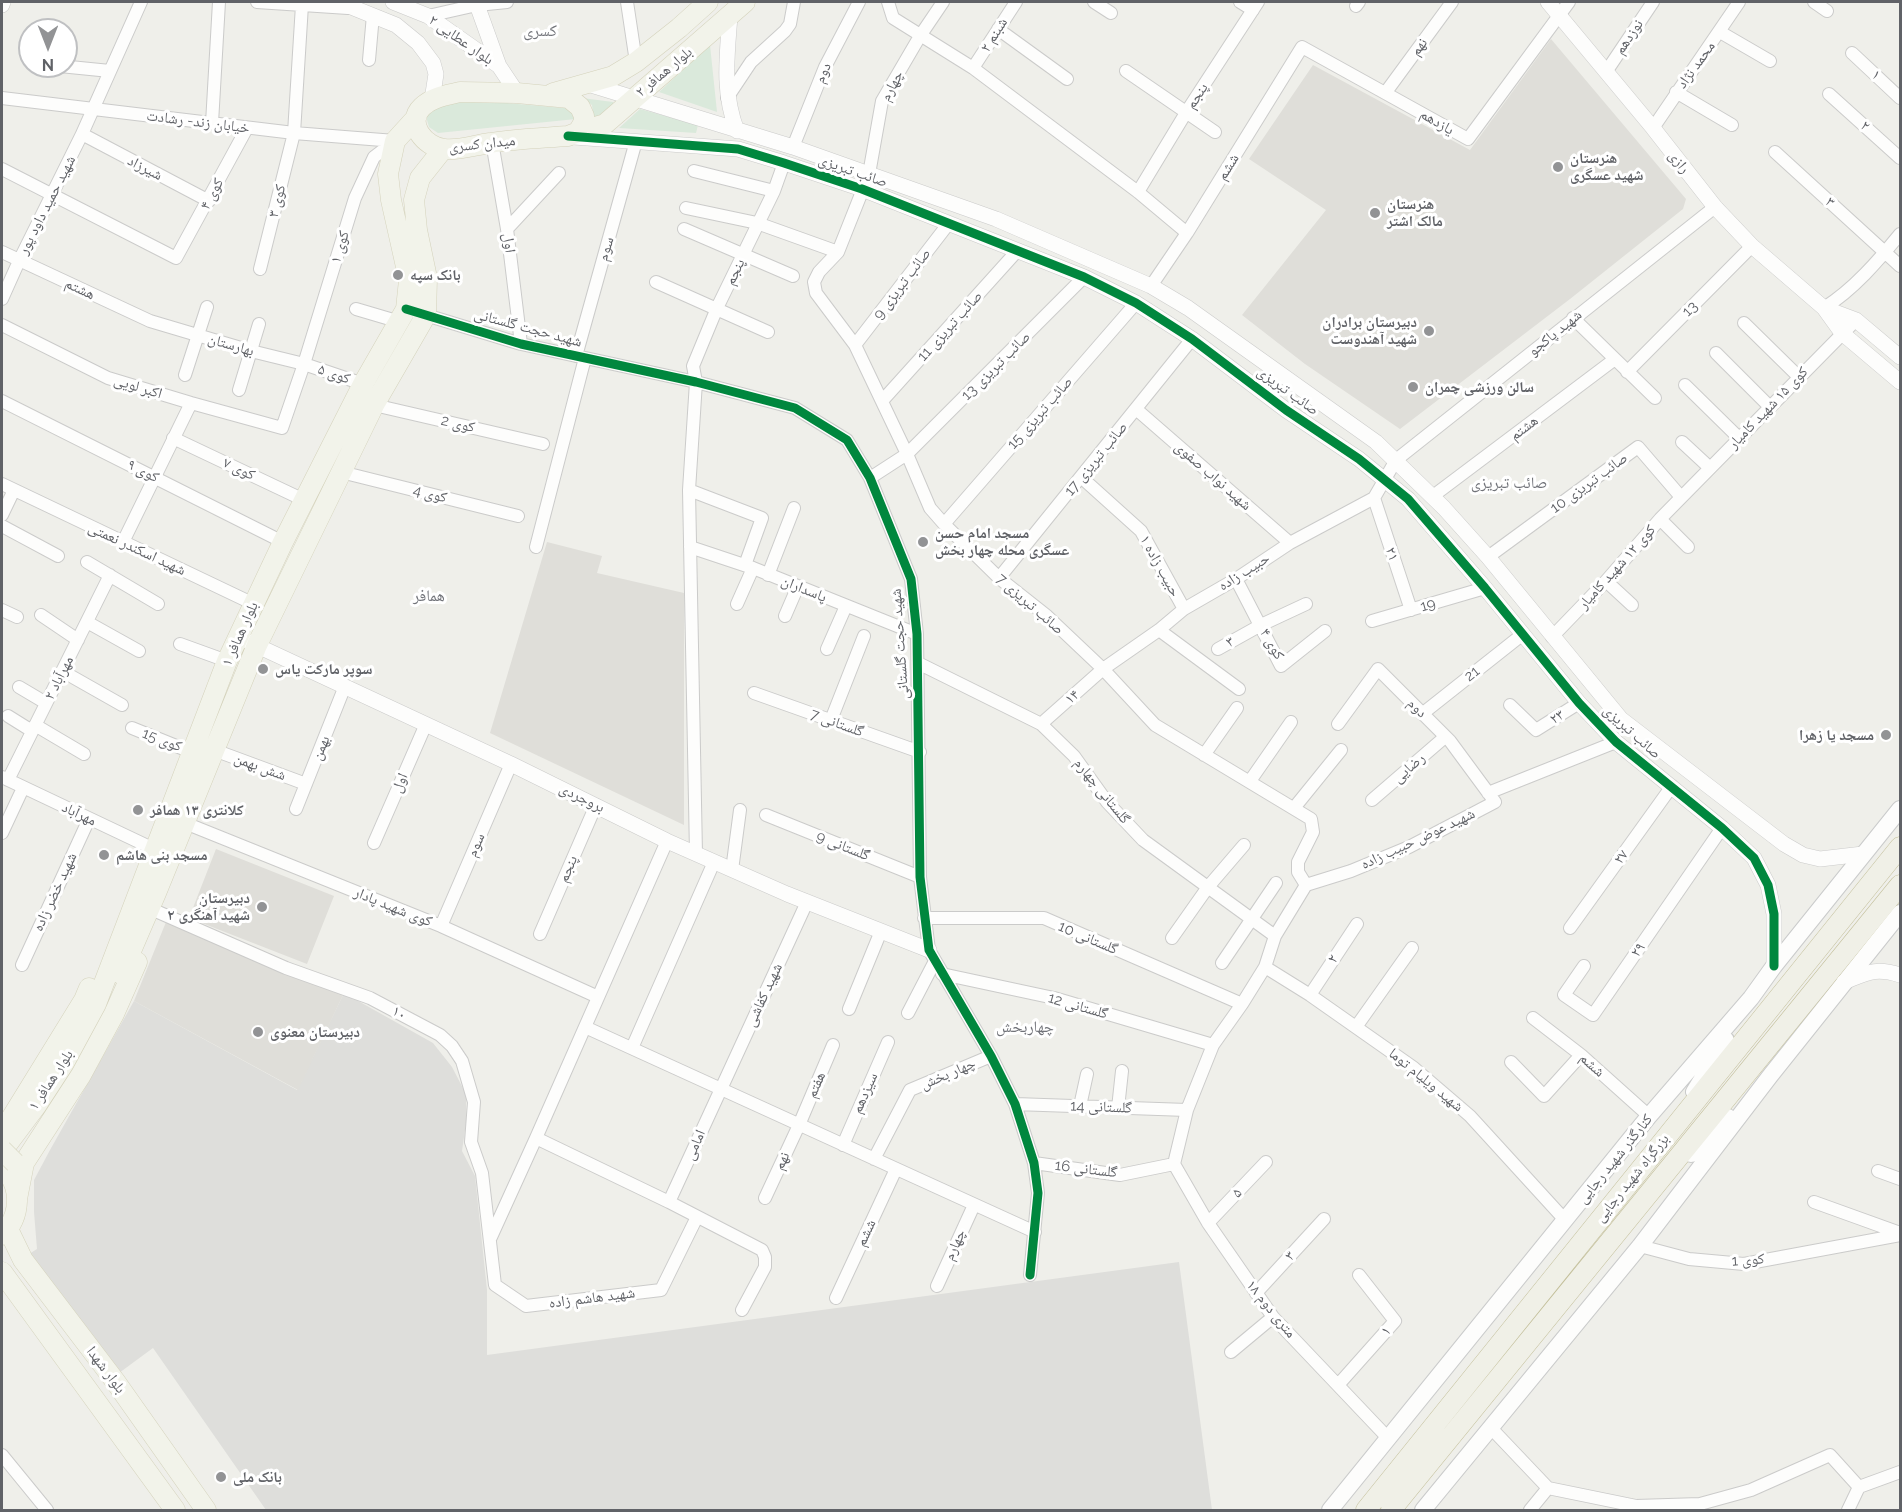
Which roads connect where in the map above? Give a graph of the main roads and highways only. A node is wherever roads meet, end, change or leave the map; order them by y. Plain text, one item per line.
1 (708, 2) edge
2 (746, 2) edge
3 (537, 96) junction
4 (415, 119) junction
5 (573, 134) junction
6 (443, 149) junction
7 (1900, 809) edge
8 (1900, 847) edge
9 (1900, 885) edge
10 (152, 897) junction
11 (1900, 913) edge
12 (1751, 998) junction
13 (1770, 1076) junction
14 (1670, 1131) junction
15 (8, 1155) edge
16 (1643, 1201) junction
17 (5, 1232) edge
18 (2, 1272) edge
19 (175, 1510) edge
20 (207, 1510) edge
21 (1330, 1510) edge
22 (1366, 1510) edge
23 (1391, 1510) edge
24 (1423, 1510) edge

1 - 3 main road, بلوار همافر ۲
2 - 5 main road, بلوار همافر ۲
3 - 4 main road
3 - 5 main road
4 - 6 main road, میدان کسری
4 - 10 main road, بلوار همافر ۱
5 - 6 main road, میدان کسری
6 - 10 main road, بلوار همافر ۱
7 - 12 main road, کنارگذر شهید رجایی
8 - 14 highway, بزرگراه شهید رجایی
9 - 16 highway, بزرگراه شهید رجایی
10 - 15 main road, بلوار همافر ۱
10 - 15 main road
11 - 13 main road
12 - 14 main road
12 - 21 main road, کنارگذر شهید رجایی
13 - 16 main road
13 - 24 main road
14 - 22 highway, بزرگراه شهید رجایی
15 - 17 main road
16 - 23 highway, بزرگراه شهید رجایی
17 - 20 main road, بلوار شهدا
18 - 19 main road, بلوار شهدا

